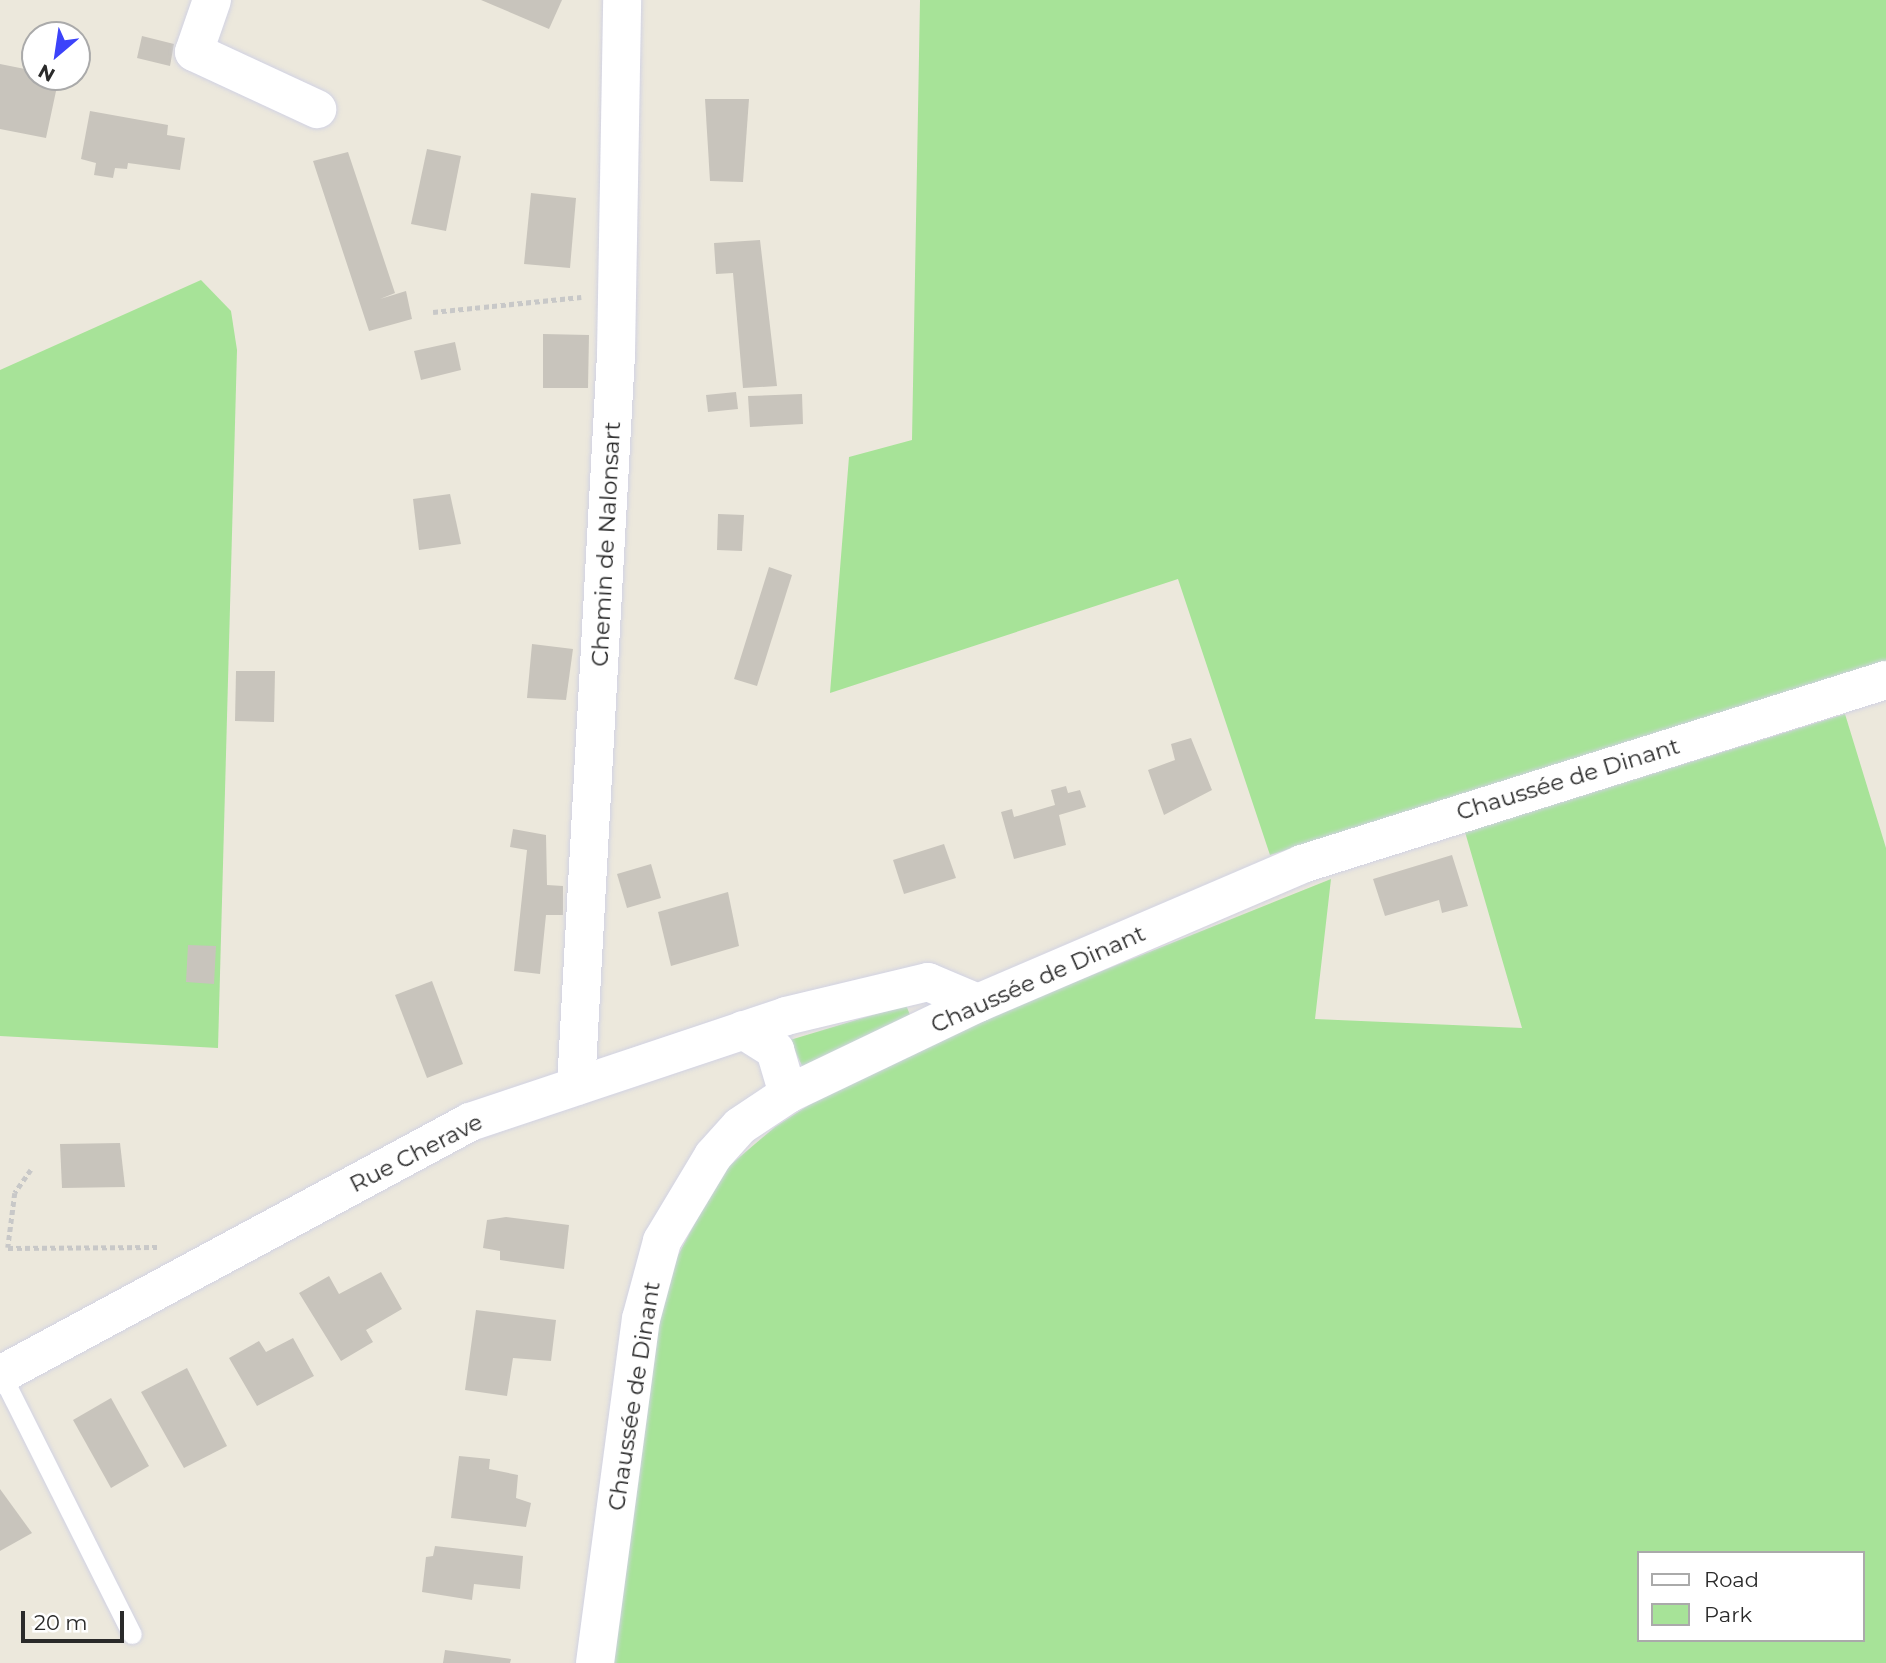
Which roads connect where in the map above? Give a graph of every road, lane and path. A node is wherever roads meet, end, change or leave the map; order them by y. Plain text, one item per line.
1 (212, 0) edge
2 (622, 0) edge
3 (317, 108) dead end
4 (617, 293) junction
5 (433, 312) dead end
6 (1886, 680) edge
7 (978, 1003) junction
8 (743, 1030) junction
9 (576, 1086) junction
10 (788, 1094) junction
11 (31, 1170) dead end
12 (201, 1267) junction
13 (1, 1374) edge
14 (132, 1634) dead end
15 (594, 1663) edge

1 - 3 street
2 - 4 street, Chemin de Nalonsart
4 - 5 path
4 - 9 street, Chemin de Nalonsart
6 - 7 street, Chaussée de Dinant
7 - 8 street, Rue Cherave
7 - 10 street, Chaussée de Dinant
8 - 9 street, Rue Cherave
8 - 10 street
9 - 12 street, Rue Cherave
10 - 15 street, Chaussée de Dinant
11 - 12 path
12 - 13 street, Rue Cherave
13 - 14 lane, Rue Cherave

